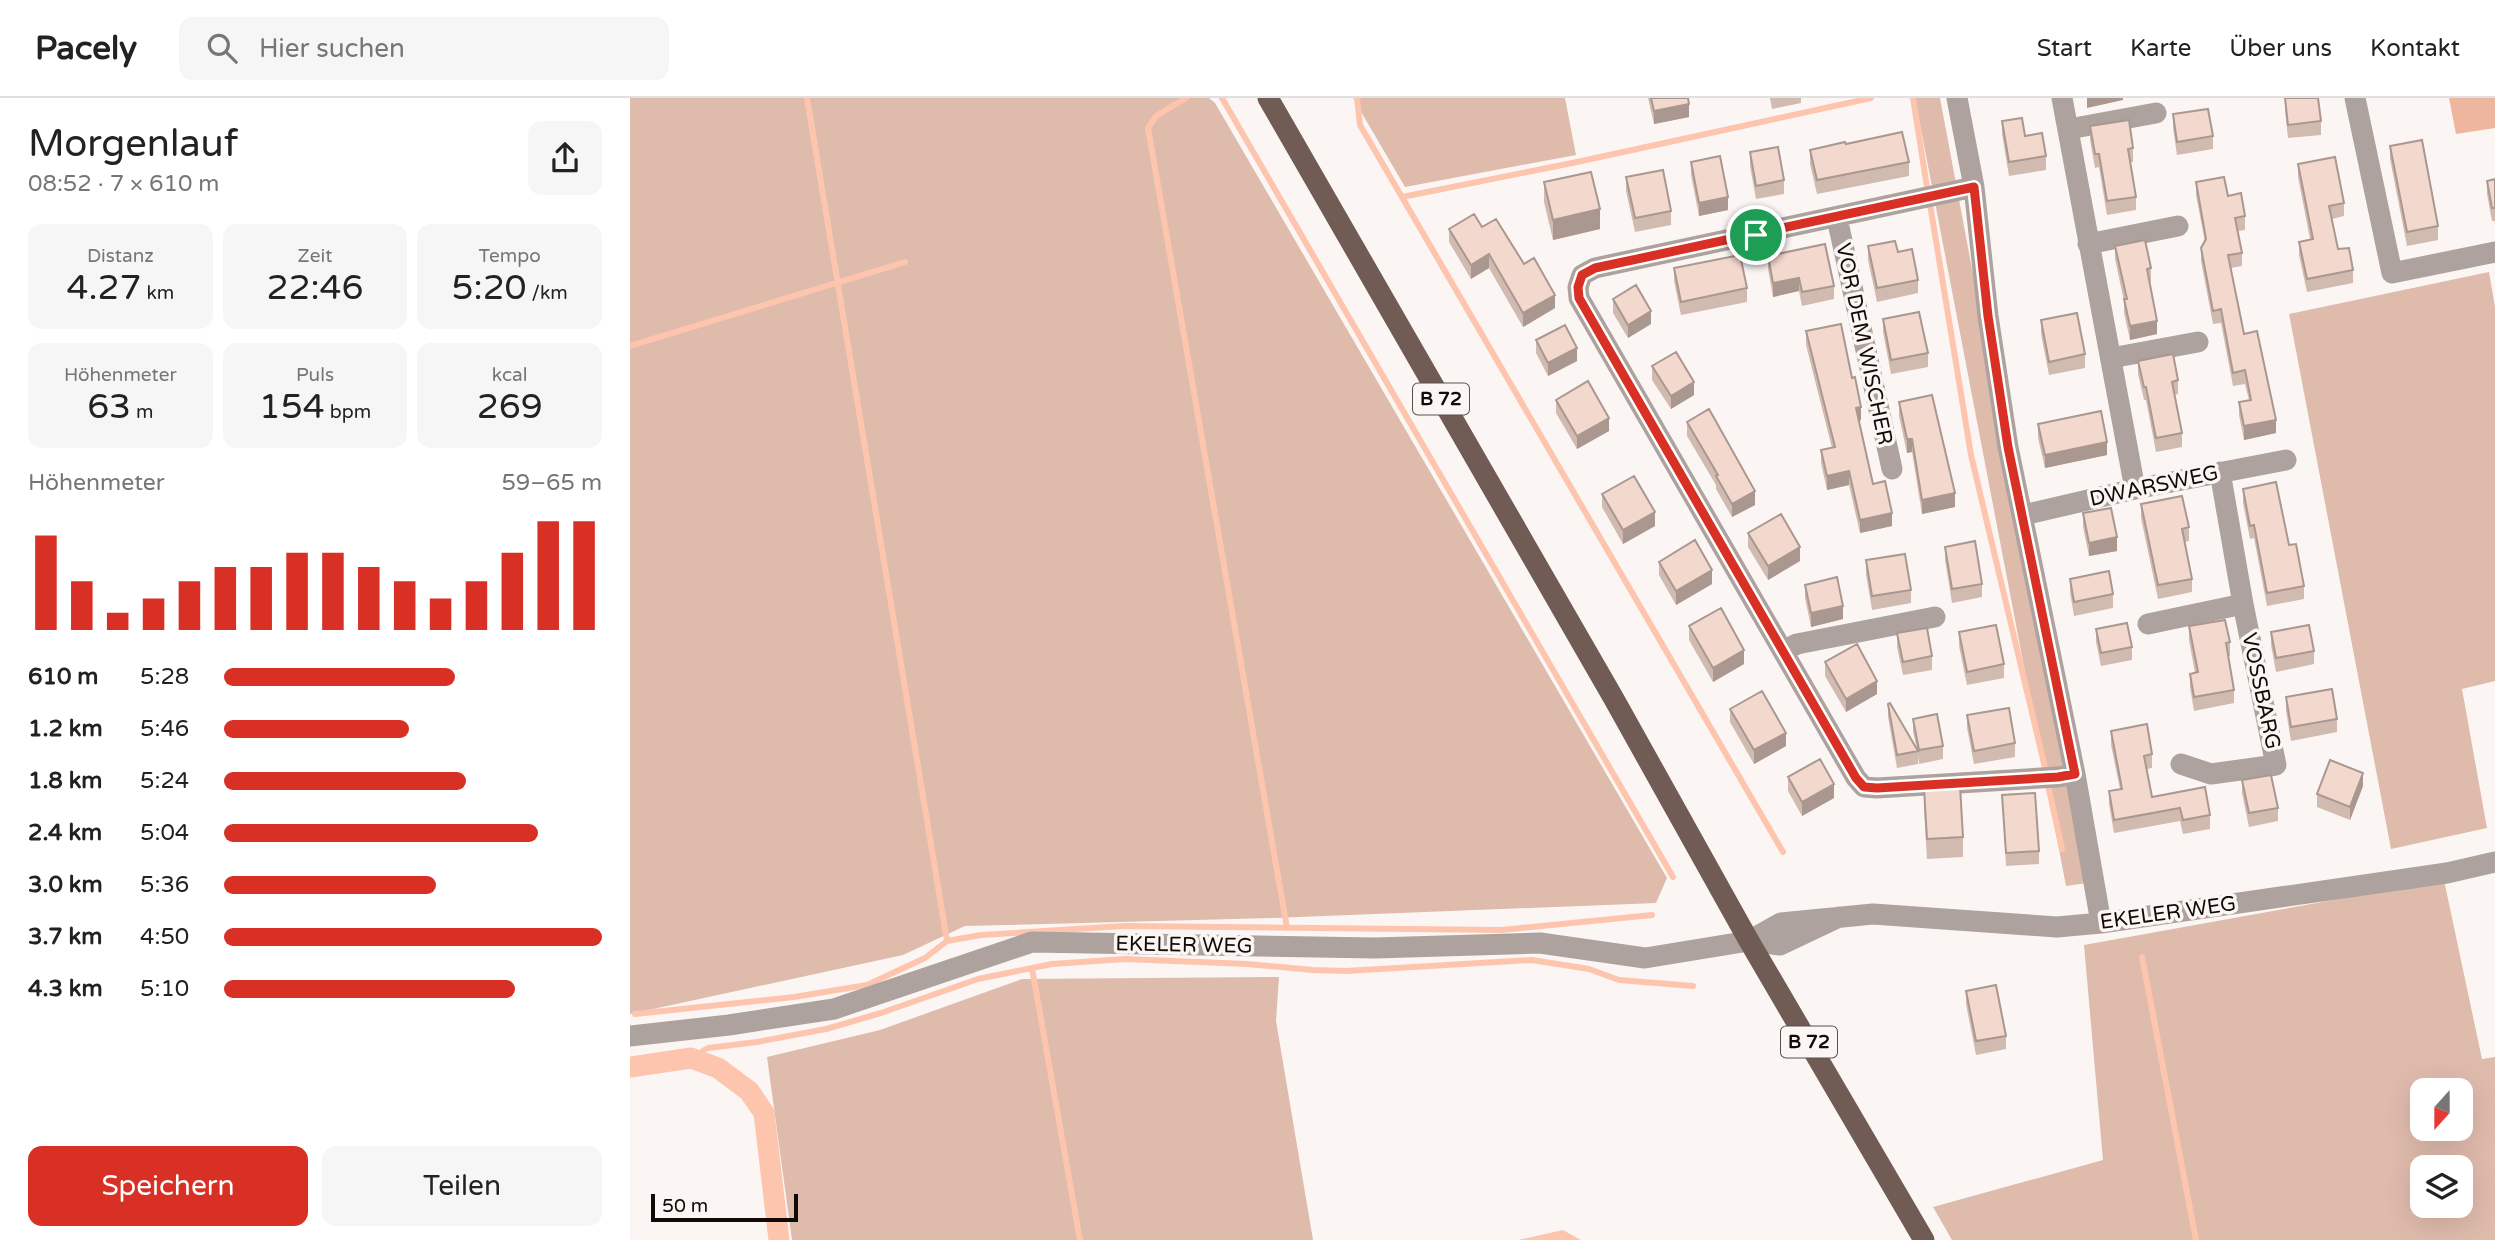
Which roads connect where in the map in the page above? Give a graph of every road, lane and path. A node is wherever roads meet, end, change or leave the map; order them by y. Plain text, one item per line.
1 (1269, 98) edge
2 (1957, 98) edge
3 (2062, 98) edge
4 (2355, 98) edge
5 (2157, 113) dead end
6 (2069, 129) junction
7 (1974, 187) junction
8 (1837, 218) junction
9 (2178, 226) dead end
10 (2088, 244) junction
11 (2495, 251) edge
12 (2198, 342) dead end
13 (2111, 358) junction
14 (2286, 460) dead end
15 (1892, 469) dead end
16 (2220, 472) junction
17 (2135, 489) junction
18 (2023, 515) junction
19 (2243, 604) junction
20 (1935, 617) dead end
21 (2148, 624) dead end
22 (1783, 651) junction
23 (2181, 764) dead end
24 (2075, 774) junction
25 (2495, 862) edge
26 (2101, 923) junction
27 (1749, 941) junction
28 (630, 1036) edge
29 (1924, 1240) edge

1 - 27 main road, B 72
2 - 7 street
3 - 6 street
4 - 11 street
5 - 6 street
6 - 10 street
7 - 8 street, VOR DEM WISCHER
7 - 18 street
8 - 15 street, VOR DEM WISCHER
8 - 22 street, VOR DEM WISCHER
9 - 10 street
10 - 13 street
12 - 13 street
13 - 17 street
14 - 16 street, DWARSWEG
16 - 17 street, DWARSWEG
16 - 19 street, VOSSBARG
17 - 18 street, DWARSWEG
18 - 24 street
19 - 21 street, VOSSBARG
19 - 23 street, VOSSBARG
20 - 22 street
22 - 24 street, VOR DEM WISCHER
24 - 26 street
25 - 26 street, EKELER WEG
26 - 27 street, EKELER WEG
27 - 28 street, EKELER WEG
27 - 29 main road, B 72

